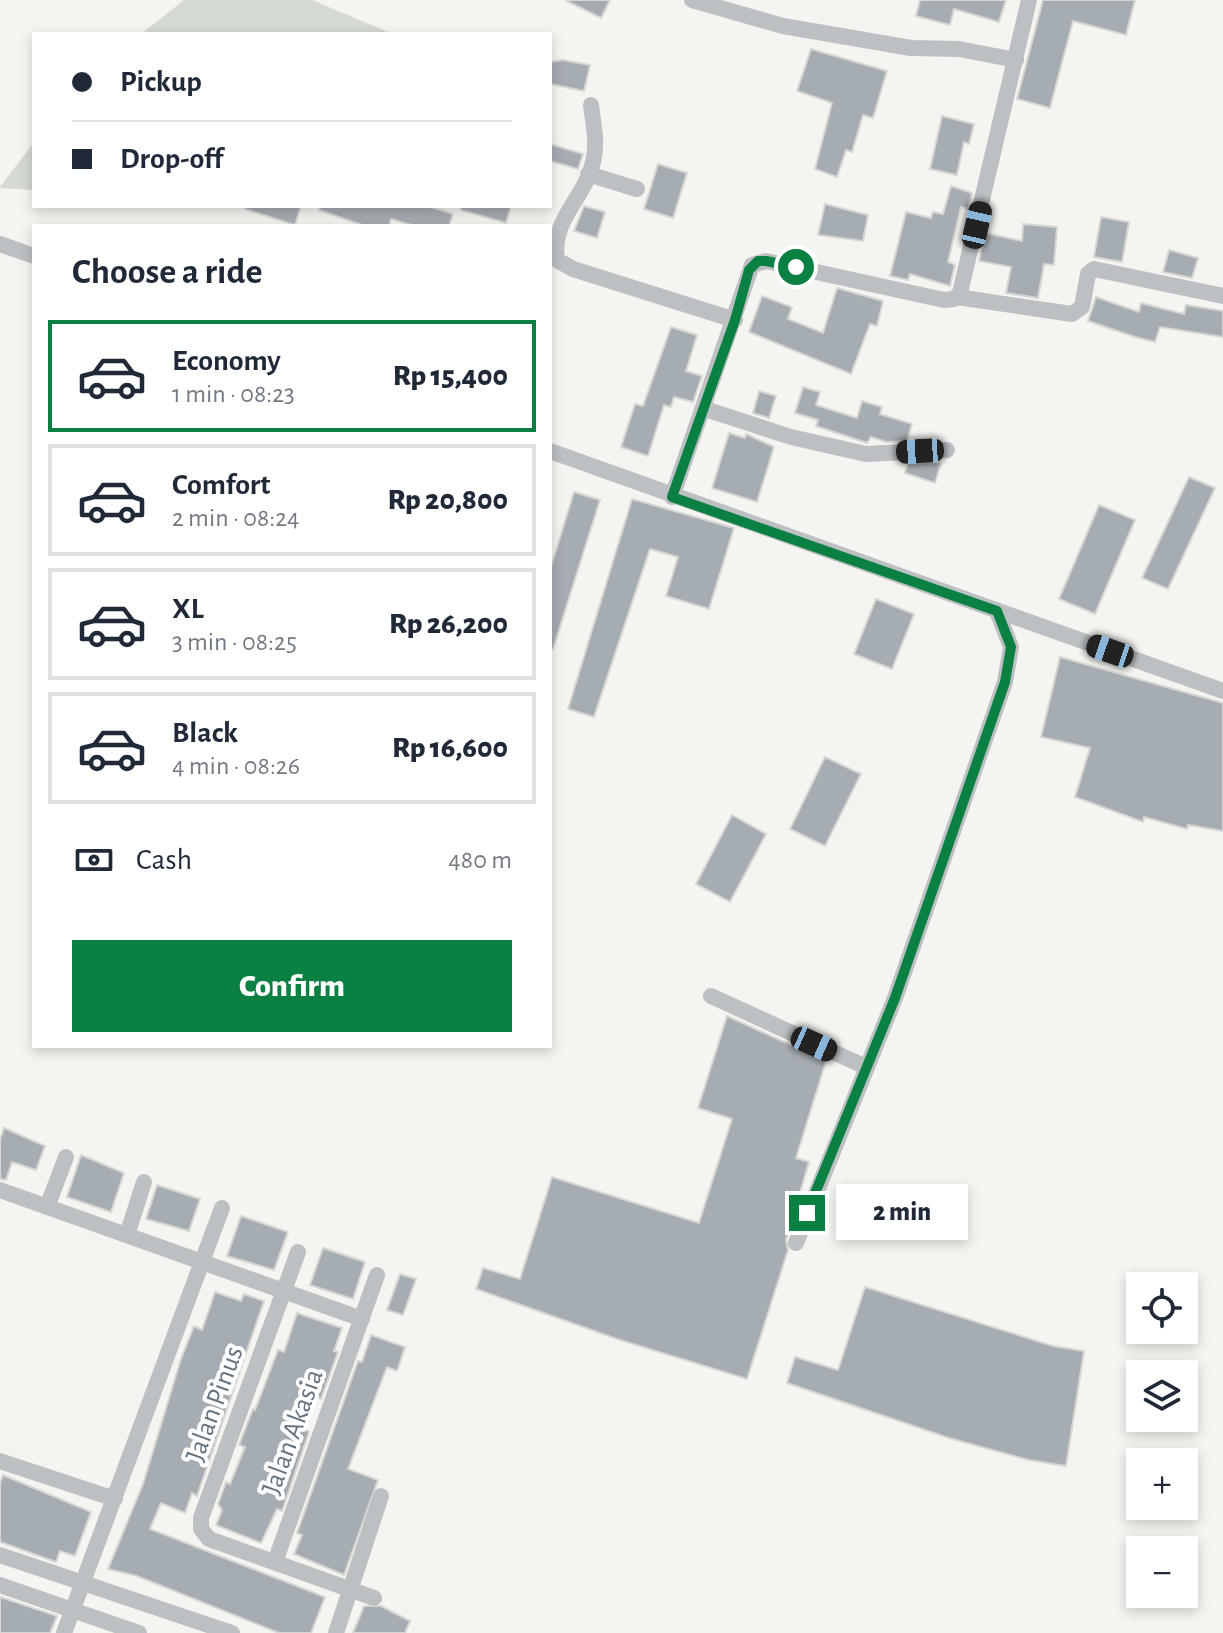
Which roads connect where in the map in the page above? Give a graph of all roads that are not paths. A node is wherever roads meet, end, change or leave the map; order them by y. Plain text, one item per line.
1 (692, 0) edge
2 (1029, 0) edge
3 (1016, 60) junction
4 (591, 105) dead end
5 (588, 174) junction
6 (637, 189) dead end
7 (0, 244) edge
8 (32, 255) edge
9 (1223, 296) edge
10 (957, 297) junction
11 (735, 320) junction
12 (705, 409) junction
13 (947, 450) dead end
14 (552, 452) edge
15 (672, 497) junction
16 (997, 611) junction
17 (1223, 691) edge
18 (711, 996) dead end
19 (866, 1067) junction
20 (66, 1157) dead end
21 (144, 1182) dead end
22 (0, 1190) edge
23 (47, 1207) junction
24 (222, 1208) dead end
25 (127, 1235) junction
26 (796, 1243) dead end
27 (298, 1252) dead end
28 (203, 1262) junction
29 (377, 1275) dead end
30 (285, 1292) junction
31 (362, 1319) junction
32 (0, 1461) edge
33 (381, 1496) dead end
34 (115, 1499) junction
35 (0, 1555) edge
36 (275, 1562) junction
37 (82, 1583) junction
38 (0, 1585) edge
39 (349, 1589) junction
40 (374, 1598) dead end
41 (72, 1611) junction
42 (64, 1633) edge
43 (139, 1633) edge
44 (232, 1633) edge
45 (336, 1633) edge

1 - 3 street
2 - 3 street
3 - 10 street
4 - 5 street
5 - 6 street
5 - 11 street
7 - 8 street
9 - 10 street
10 - 11 street
11 - 12 street
12 - 13 street
12 - 15 street
14 - 15 street
15 - 16 street
16 - 17 street
16 - 19 street
18 - 19 street
19 - 26 street
20 - 23 street
21 - 25 street
22 - 23 street
23 - 25 street
24 - 28 street
25 - 28 street
27 - 30 street, Jalan Pinus
28 - 30 street
28 - 34 street
29 - 31 street, Jalan Akasia
30 - 31 street
30 - 36 street, Jalan Pinus
31 - 36 street, Jalan Akasia
32 - 34 street
33 - 39 street
34 - 37 street
35 - 37 street
36 - 39 street
37 - 41 street
37 - 44 street
38 - 41 street
39 - 40 street
39 - 45 street
41 - 42 street
41 - 43 street

